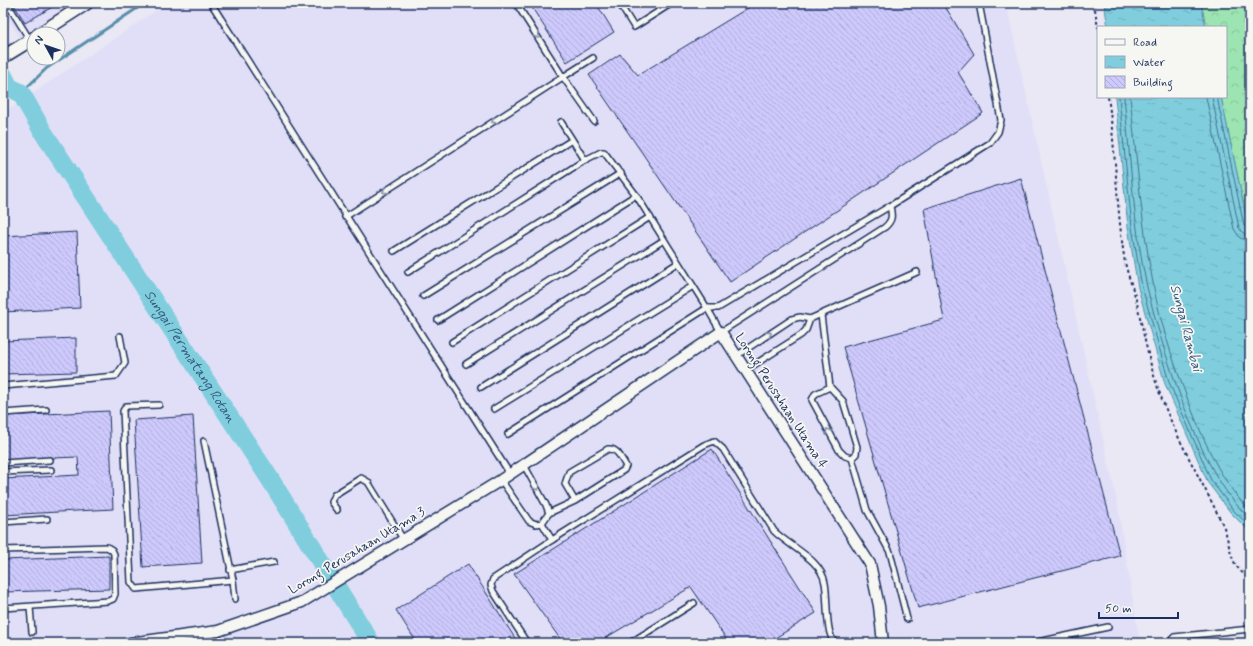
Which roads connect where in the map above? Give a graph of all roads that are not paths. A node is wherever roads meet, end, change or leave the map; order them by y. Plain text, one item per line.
1 (7, 3) edge
2 (211, 3) edge
3 (516, 3) edge
4 (619, 3) edge
5 (672, 3) edge
6 (979, 3) edge
7 (80, 5) edge
8 (50, 26) edge
9 (26, 27) edge
10 (26, 42) edge
11 (7, 55) edge
12 (593, 58) dead end
13 (563, 77) junction
14 (594, 121) dead end
15 (561, 122) dead end
16 (572, 140) junction
17 (585, 160) junction
18 (621, 173) junction
19 (636, 195) junction
20 (890, 206) junction
21 (345, 217) junction
22 (650, 217) junction
23 (664, 240) junction
24 (394, 250) dead end
25 (678, 263) junction
26 (408, 272) dead end
27 (917, 272) dead end
28 (693, 286) junction
29 (423, 296) dead end
30 (707, 308) junction
31 (821, 314) junction
32 (438, 320) dead end
33 (810, 320) junction
34 (721, 332) junction
35 (120, 336) dead end
36 (452, 342) dead end
37 (736, 356) junction
38 (466, 364) dead end
39 (746, 370) junction
40 (3, 386) edge
41 (481, 387) dead end
42 (830, 387) junction
43 (159, 405) dead end
44 (494, 409) dead end
45 (46, 410) dead end
46 (3, 413) edge
47 (508, 434) dead end
48 (204, 441) dead end
49 (852, 458) junction
50 (50, 460) dead end
51 (3, 462) edge
52 (51, 470) dead end
53 (3, 472) edge
54 (513, 472) junction
55 (575, 501) junction
56 (337, 510) dead end
57 (549, 513) junction
58 (47, 519) dead end
59 (3, 522) edge
60 (542, 523) junction
61 (403, 540) junction
62 (552, 540) junction
63 (3, 550) edge
64 (274, 562) dead end
65 (230, 570) junction
66 (233, 580) junction
67 (235, 599) dead end
68 (694, 603) dead end
69 (30, 607) junction
70 (3, 608) edge
71 (908, 619) dead end
72 (1108, 627) dead end
73 (1250, 629) edge
74 (32, 632) dead end
75 (130, 643) edge
76 (528, 643) edge
77 (630, 643) edge
78 (835, 643) edge
79 (883, 643) edge
80 (1033, 643) edge
81 (1168, 643) edge

1 - 9 lane
2 - 21 lane
3 -> 13 lane
4 - 5 lane
6 - 20 lane
7 - 8 street
10 - 11 street
12 - 13 lane
13 - 14 lane
13 -> 21 lane
15 - 16 lane
16 - 17 lane
16 - 24 lane
17 - 18 lane
17 - 26 lane
18 - 19 lane
18 - 29 lane
19 - 22 lane
19 - 32 lane
20 - 30 lane
20 - 34 lane
21 - 54 lane
22 - 23 lane
22 - 36 lane
23 - 25 lane
23 - 38 lane
25 - 28 lane
25 - 41 lane
27 - 31 lane
28 - 30 lane
28 - 44 lane
30 - 34 lane
30 - 47 lane
31 - 33 lane
31 - 42 lane
37 -> 33 lane
33 - 39 lane
34 - 37 street, Lorong Perusahaan Utama 4
34 - 54 street, Lorong Perusahaan Utama 4
35 - 40 lane
37 - 39 street, Lorong Perusahaan Utama 4
39 - 79 street, Lorong Perusahaan Utama 4
42 - 49 lane
49 -> 42 lane
43 - 66 lane
45 - 46 lane
48 - 65 lane
49 - 71 lane
50 - 51 lane
52 - 53 lane
54 -> 57 lane
54 - 60 lane
54 - 61 street, Lorong Perusahaan Utama 3
55 - 55 lane
55 - 57 lane
56 - 61 lane
57 - 60 lane
58 - 59 lane
60 - 62 lane
61 - 75 street, Lorong Perusahaan Utama 3
62 - 76 lane
62 - 78 lane
63 - 69 lane
64 - 65 lane
65 - 66 lane
66 - 67 lane
68 - 77 lane
69 - 70 lane
69 - 74 lane
72 - 80 lane
73 - 81 lane

